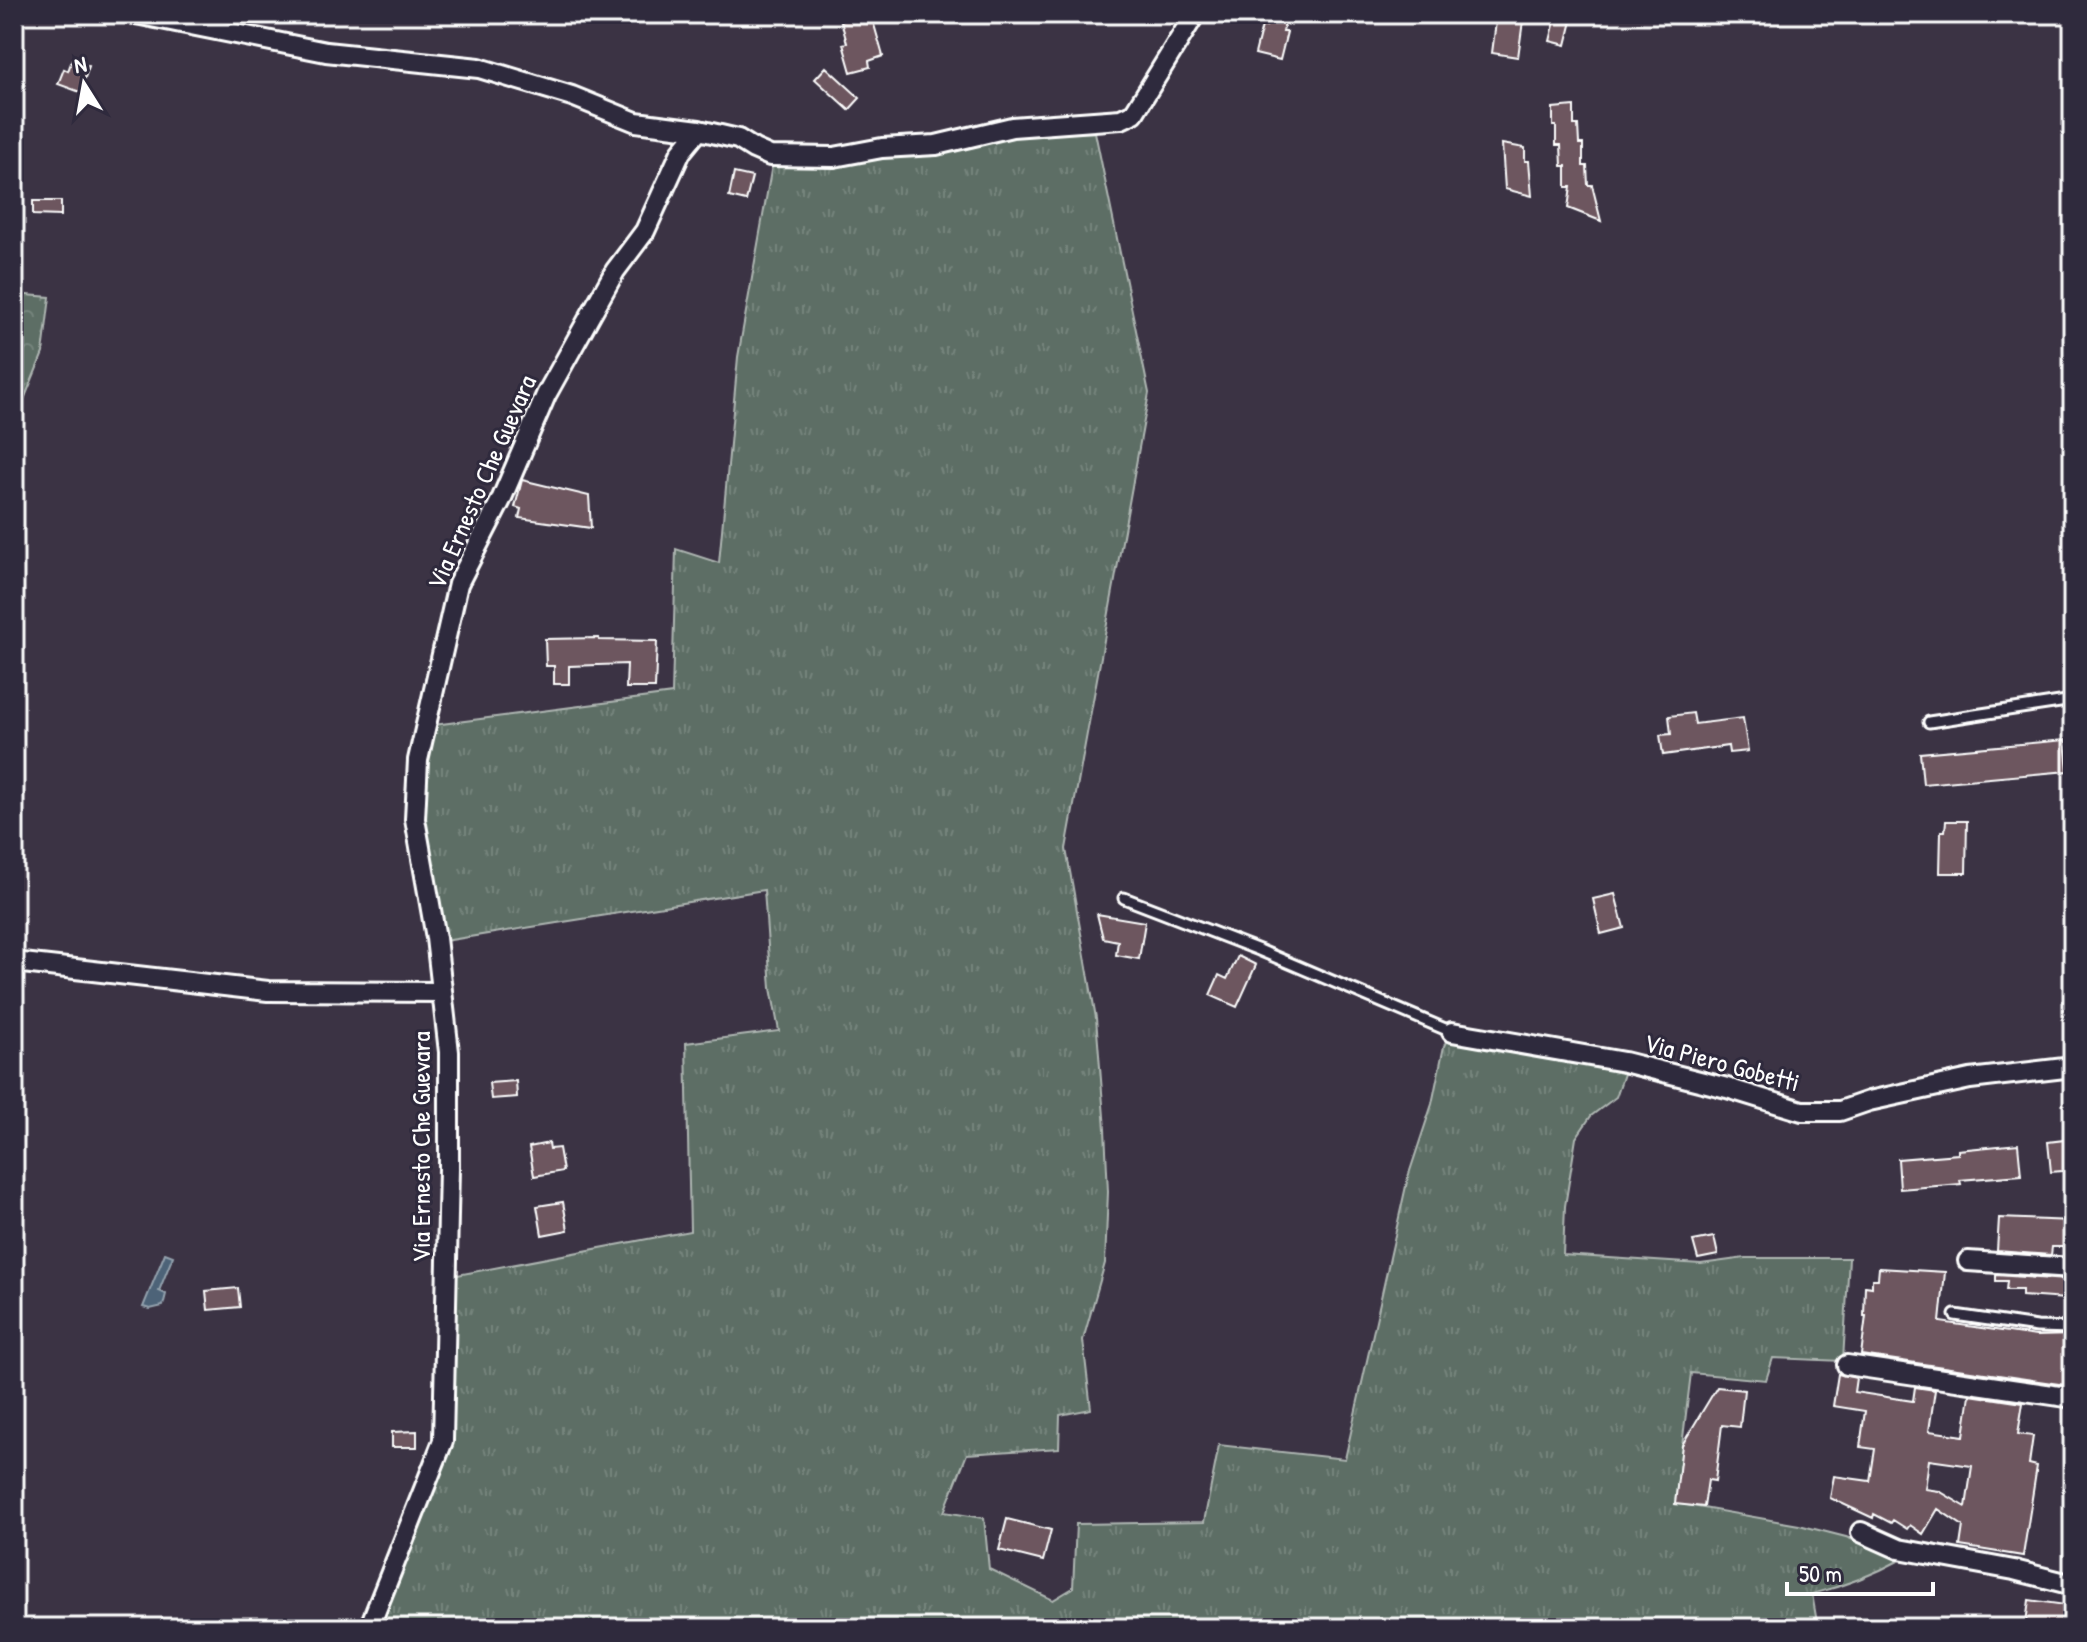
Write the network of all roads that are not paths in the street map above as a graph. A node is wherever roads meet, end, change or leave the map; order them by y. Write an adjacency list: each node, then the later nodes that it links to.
1 (136, 14): 3 (street)
2 (1195, 14): 3 (street)
3 (699, 130): 8 (street, Via Ernesto Che Guevara)
4 (2073, 700): 5 (lane)
5 (1929, 722)
6 (1124, 898): 9 (lane)
7 (14, 962): 8 (street)
8 (442, 992): 19 (street, Via Ernesto Che Guevara)
9 (1452, 1032): 10 (street, Via Piero Gobetti)
10 (2073, 1067)
11 (1968, 1261): 12 (street)
12 (2073, 1268)
13 (1955, 1315): 14 (lane)
14 (2073, 1328)
15 (1847, 1365): 16 (street)
16 (2073, 1398)
17 (1861, 1532): 18 (street)
18 (2073, 1585)
19 (369, 1628)

